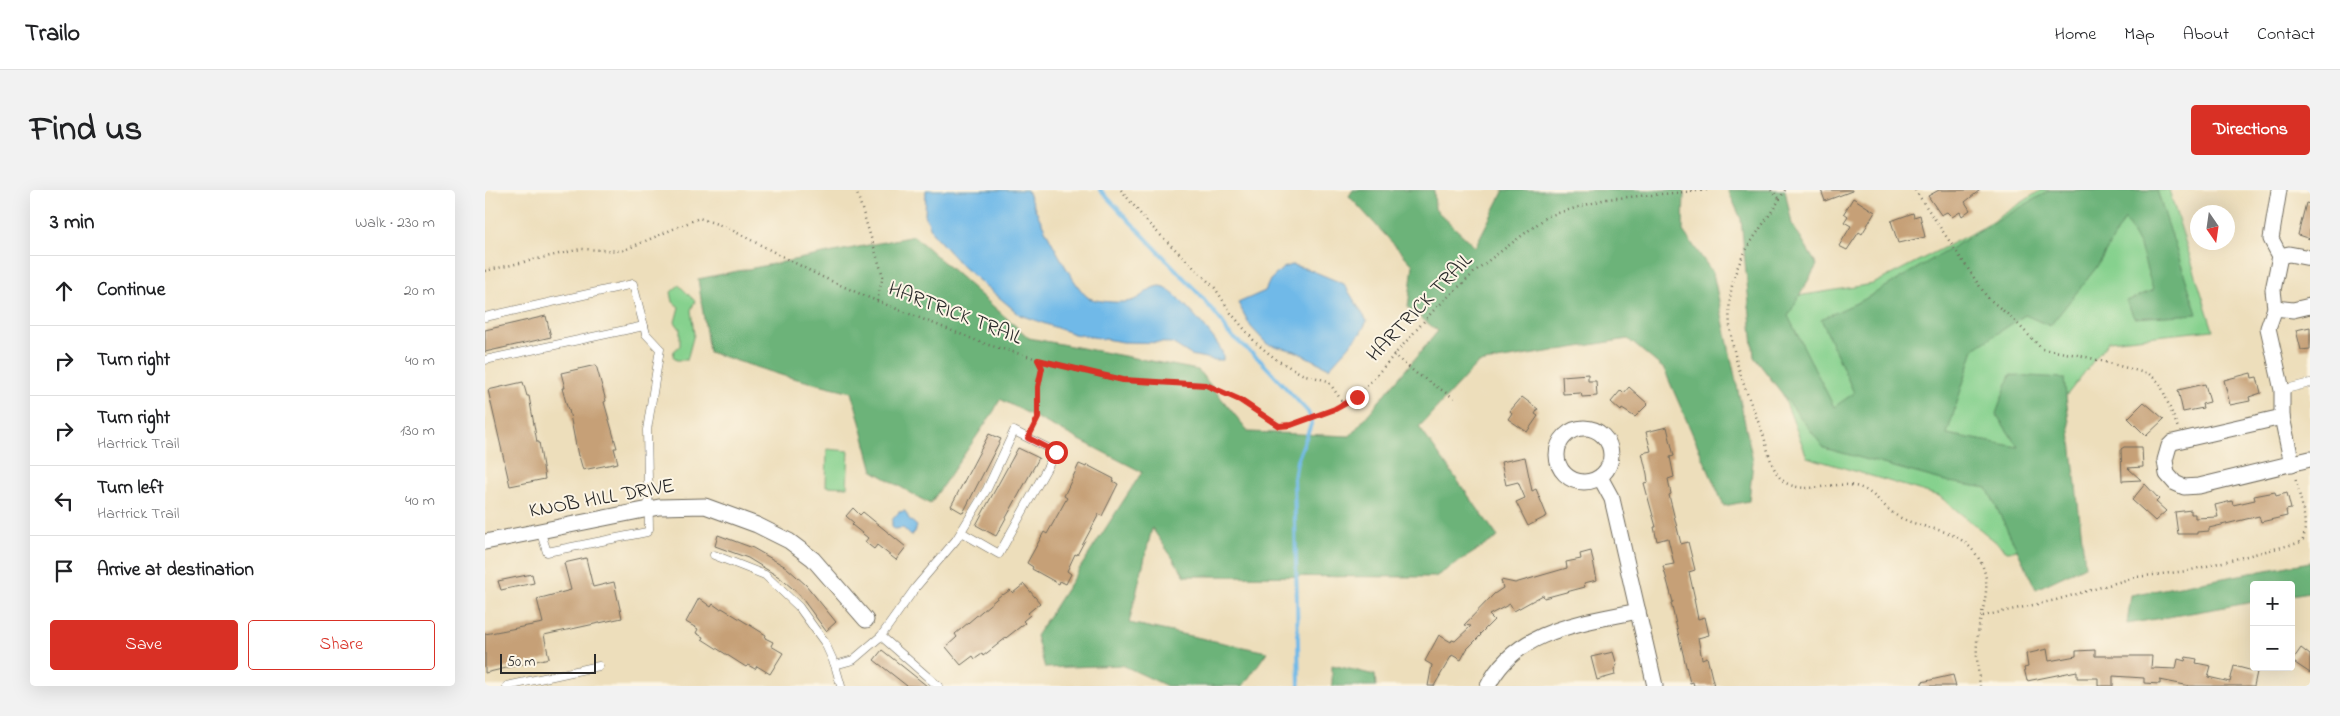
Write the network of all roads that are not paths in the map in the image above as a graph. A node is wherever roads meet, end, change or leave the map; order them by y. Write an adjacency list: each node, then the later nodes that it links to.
1 (2279, 190): 2 (street)
2 (2280, 256): 3 (street); 5 (street)
3 (2310, 258)
4 (2310, 306): 5 (street)
5 (2275, 308): 10 (street)
6 (485, 317): 7 (lane)
7 (644, 326): 8 (lane); 15 (lane)
8 (485, 360)
9 (2310, 383): 10 (lane)
10 (2282, 390): 11 (street)
11 (2282, 417): 13 (street); 13 (street)
12 (2310, 460): 13 (street)
13 (2292, 464)
14 (1599, 477): 20 (street)
15 (649, 508): 16 (street, KNOB HILL DRIVE); 16 (lane); 21 (street, KNOB HILL DRIVE)
16 (541, 530): 18 (street, KNOB HILL DRIVE)
17 (961, 532): 17 (lane); 22 (lane)
18 (485, 542)
19 (714, 555): 23 (lane)
20 (1638, 611): 28 (street); 29 (street)
21 (866, 620)
22 (881, 636): 23 (lane); 27 (lane)
23 (835, 665): 26 (lane)
24 (599, 666): 25 (lane)
25 (507, 686)
26 (841, 686)
27 (939, 686)
28 (1487, 686)
29 (1655, 686)

